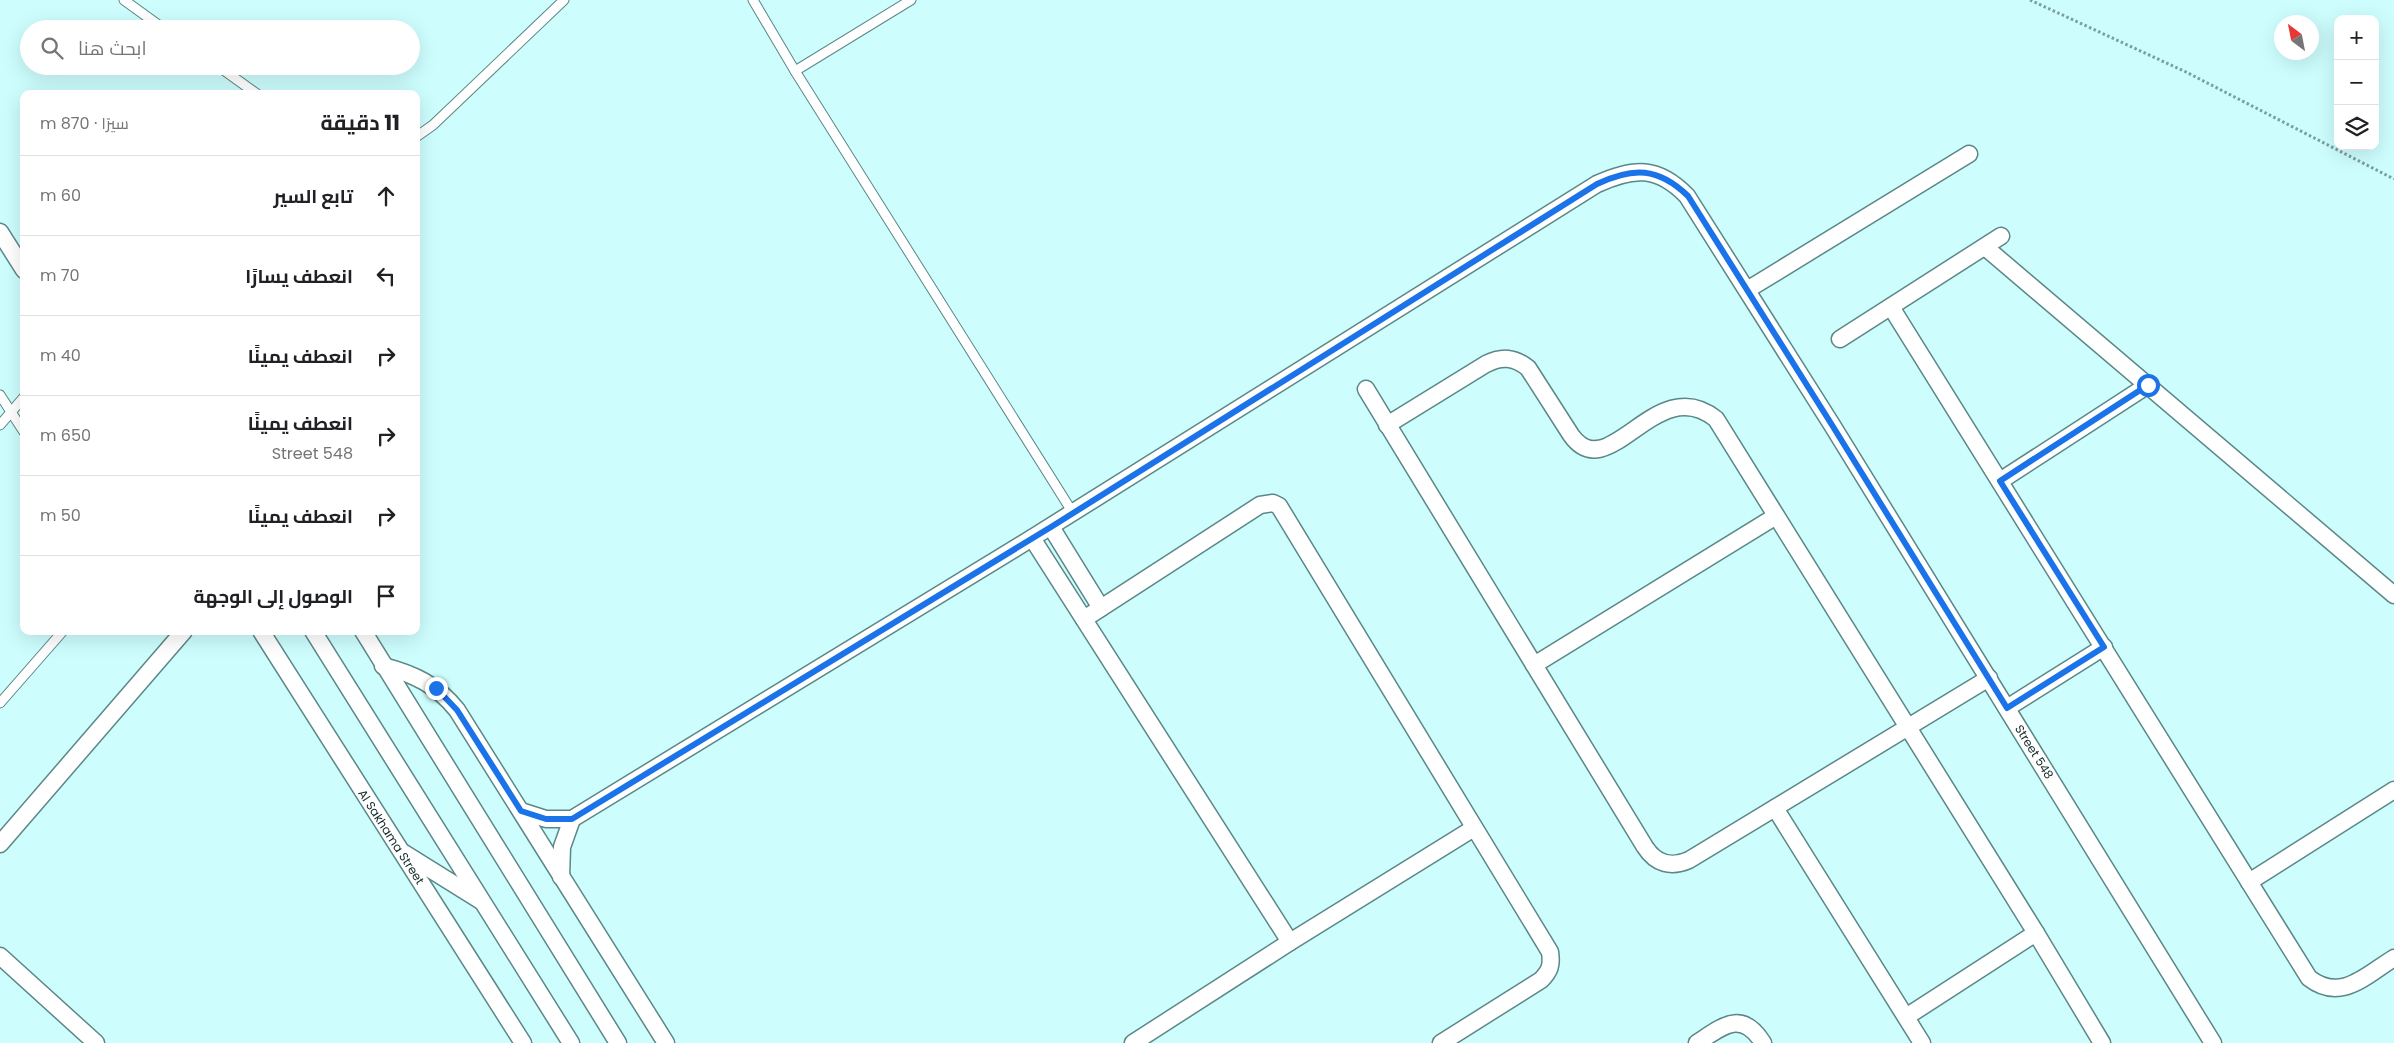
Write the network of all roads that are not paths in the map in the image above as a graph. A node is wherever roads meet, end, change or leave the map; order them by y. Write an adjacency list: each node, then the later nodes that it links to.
1 (124, 0): 5 (lane)
2 (564, 0): 9 (lane)
3 (753, 0): 6 (lane)
4 (911, 0): 6 (lane)
5 (152, 20)
6 (795, 72): 27 (lane)
7 (231, 75): 8 (lane)
8 (251, 90)
9 (420, 134)
10 (1969, 154): 15 (street)
11 (0, 232): 14 (street)
12 (2001, 236): 13 (street)
13 (1985, 247): 16 (street); 18 (street)
14 (20, 264)
15 (1747, 290): 27 (street, Street 548); 42 (street, Street 548)
16 (1891, 307): 17 (street); 26 (street)
17 (1840, 339)
18 (2148, 385): 26 (street); 31 (street)
19 (1366, 389): 24 (street)
20 (0, 395): 22 (lane)
21 (20, 402): 22 (lane)
22 (11, 412): 23 (lane); 25 (lane)
23 (0, 425)
24 (1387, 425): 28 (street); 40 (street)
25 (20, 426)
26 (2000, 481): 39 (street)
27 (1072, 513): 29 (street, Street 548)
28 (1776, 516): 40 (street); 45 (street)
29 (1051, 527): 30 (street, Street 548); 32 (street)
30 (1032, 538): 33 (street); 49 (street, Street 548)
31 (2394, 595)
32 (1101, 608): 33 (street); 50 (street)
33 (1084, 619): 57 (street)
34 (59, 635): 43 (lane)
35 (180, 635): 51 (street)
36 (263, 635): 52 (street, Al Sakhama Street)
37 (316, 635): 55 (street)
38 (365, 635): 41 (street)
39 (2104, 647): 44 (street); 54 (street)
40 (1534, 665): 47 (street)
41 (383, 666): 48 (street); 64 (street)
42 (1989, 678): 44 (street, Street 548); 45 (street)
43 (0, 704)
44 (2007, 708): 72 (street, Street 548)
45 (1908, 728): 47 (street); 56 (street)
46 (2394, 790): 54 (street)
47 (1774, 808): 60 (street)
48 (521, 811): 49 (street); 53 (street)
49 (572, 819): 53 (street)
50 (1474, 828): 57 (street); 67 (street)
51 (3, 834)
52 (400, 851): 55 (street); 62 (street, Al Sakhama Street)
53 (561, 877): 65 (street)
54 (2249, 882): 59 (street)
55 (485, 904): 63 (street)
56 (2036, 933): 60 (street); 71 (street)
57 (1290, 942): 66 (street)
58 (0, 956): 61 (street)
59 (2394, 958)
60 (1906, 1017): 70 (street)
61 (96, 1043)
62 (523, 1043)
63 (571, 1043)
64 (618, 1043)
65 (666, 1043)
66 (1133, 1043)
67 (1441, 1043)
68 (1697, 1043): 69 (street)
69 (1762, 1043)
70 (1922, 1043)
71 (2102, 1043)
72 (2213, 1043)

